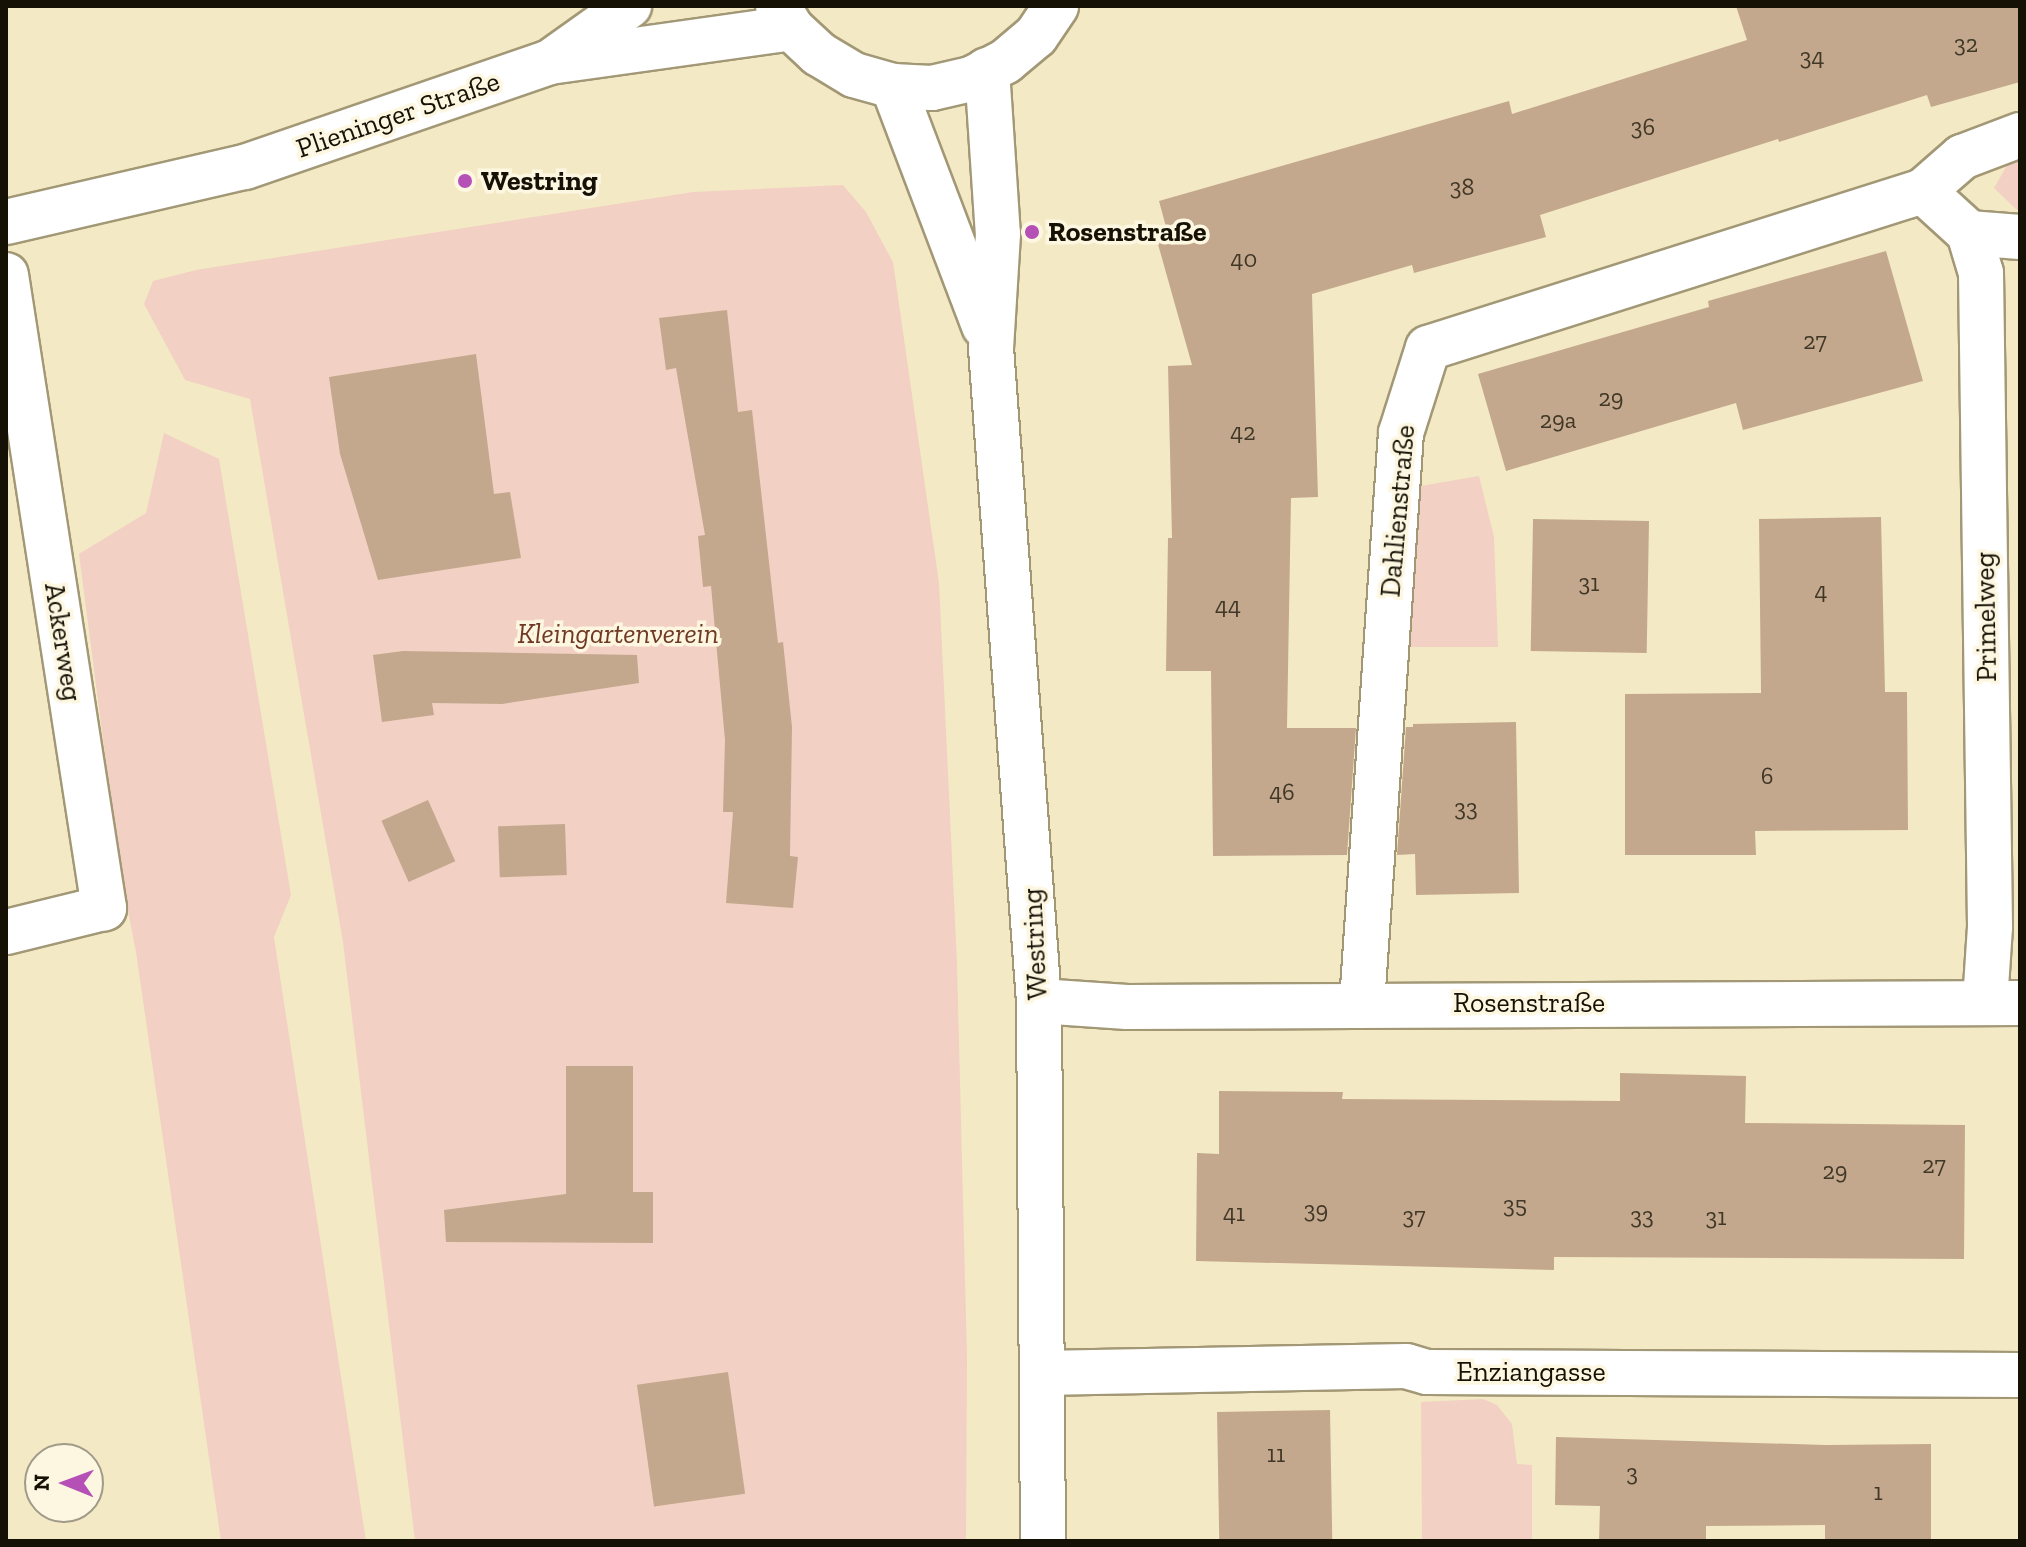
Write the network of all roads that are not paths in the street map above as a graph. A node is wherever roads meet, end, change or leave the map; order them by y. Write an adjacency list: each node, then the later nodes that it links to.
1 (629, 6): 4 (street, Plieninger Straße)
2 (1056, 6): 5 (street, Plieninger Straße)
3 (785, 17): 4 (street, Plieninger Straße); 6 (street, Plieninger Straße)
4 (550, 62): 9 (street, Plieninger Straße)
5 (987, 70): 6 (street, Plieninger Straße); 13 (street, Westring)
6 (893, 86): 13 (street, Westring)
7 (2020, 135): 8 (street, Dahlienstraße)
8 (1923, 191): 10 (street); 16 (street, Dahlienstraße)
9 (6, 222)
10 (1969, 233): 11 (street); 17 (street, Primelweg)
11 (2020, 237)
12 (6, 275): 14 (street, Ackerweg)
13 (991, 348): 15 (street, Westring)
14 (6, 932)
15 (1039, 1001): 16 (street, Rosenstraße); 18 (street, Westring)
16 (1362, 1003): 17 (street, Rosenstraße)
17 (2002, 1003)
18 (1042, 1373): 19 (street, Enziangasse); 20 (street, Westring)
19 (2020, 1375)
20 (1043, 1541)

